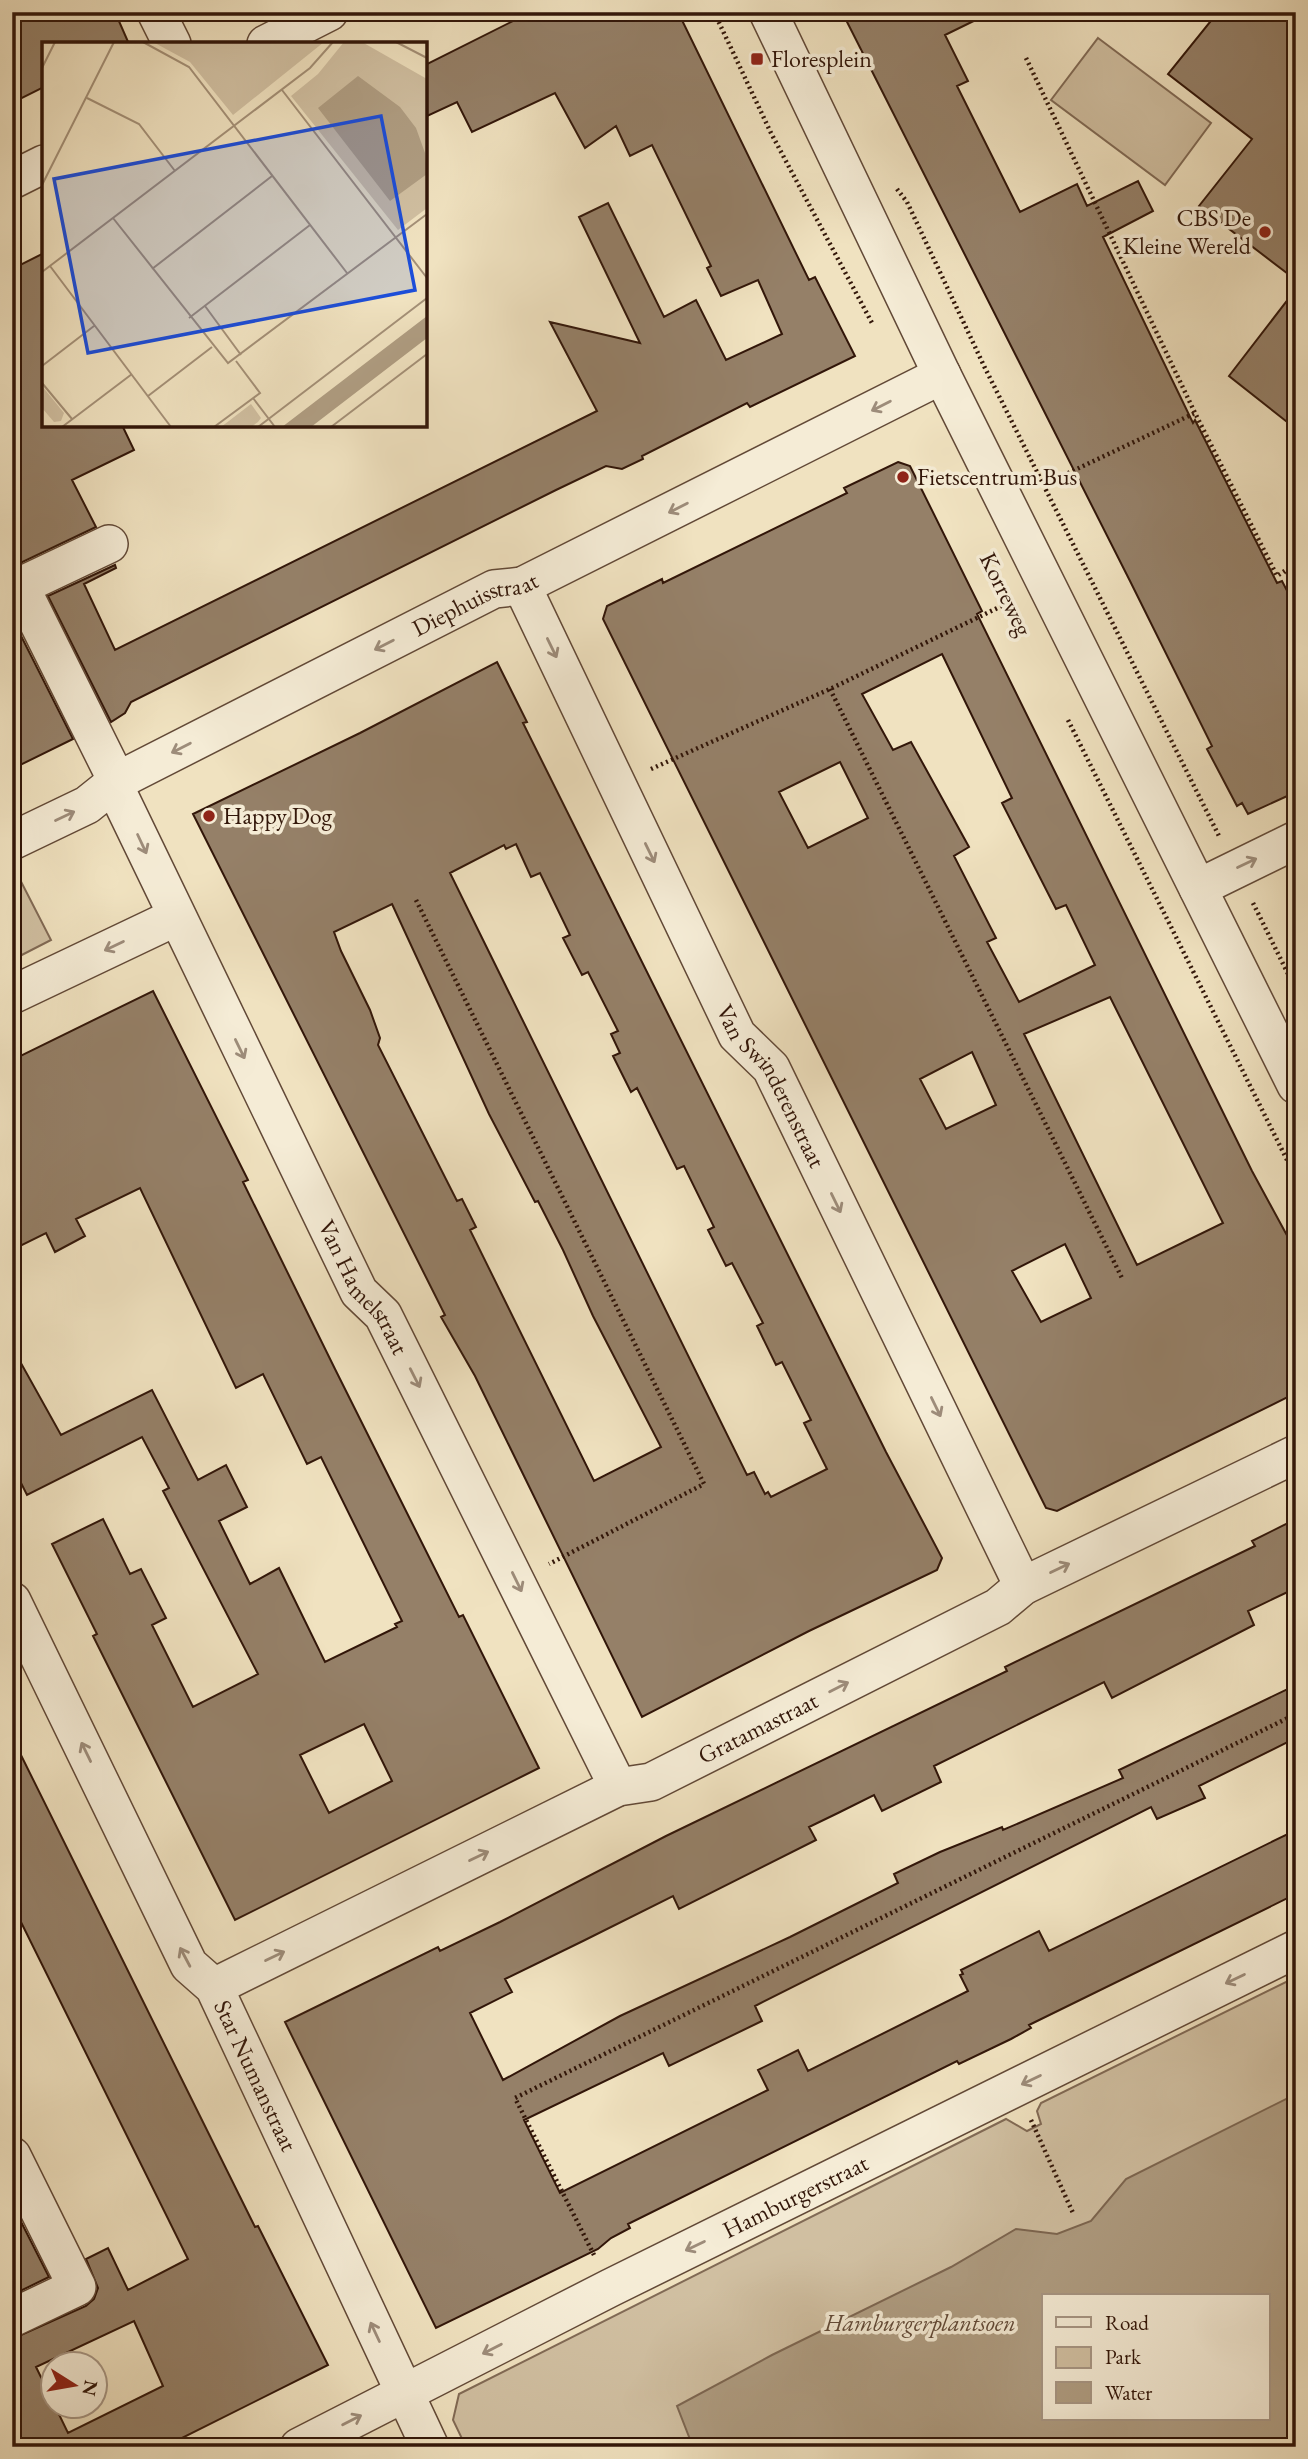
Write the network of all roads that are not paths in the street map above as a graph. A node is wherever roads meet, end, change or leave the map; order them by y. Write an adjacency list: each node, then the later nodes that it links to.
1 (156, 12): 4 (street)
2 (329, 12): 5 (street)
3 (768, 12): 8 (street, Korreweg)
4 (171, 42)
5 (270, 42)
6 (42, 165): 7 (street)
7 (12, 180)
8 (942, 375): 10 (street, Diephuisstraat, one-way to 10); 15 (street, Korreweg)
9 (109, 544): 11 (street)
10 (522, 586): 12 (street, Diephuisstraat, one-way to 12); 20 (street, Van Swinderenstraat, one-way to 20)
11 (16, 588): 12 (street, Van Hamelstraat)
12 (115, 782): 14 (street, Diephuisstraat, one-way to 12); 16 (street, Van Hamelstraat, one-way to 16)
13 (1296, 840): 15 (street, one-way to 13)
14 (12, 841)
15 (1198, 888): 18 (street, Korreweg)
16 (176, 916): 17 (street, one-way to 17); 22 (street, Van Hamelstraat, one-way to 22)
17 (12, 995)
18 (1296, 1085)
19 (1296, 1454): 20 (street, Gratamastraat, one-way to 19)
20 (1023, 1586): 22 (street, Gratamastraat, one-way to 20)
21 (12, 1601): 24 (street, Star Numanstraat, one-way to 21)
22 (618, 1787): 24 (street, Gratamastraat, one-way to 22)
23 (1296, 1949): 27 (street, Hamburgerstraat, one-way to 27)
24 (214, 1987): 27 (street, Star Numanstraat, one-way to 24)
25 (12, 2156): 26 (street)
26 (12, 2318)
27 (404, 2394): 28 (street, Hamburgerstraat, one-way to 27); 29 (street, Star Numanstraat)
28 (299, 2447)
29 (430, 2447)

